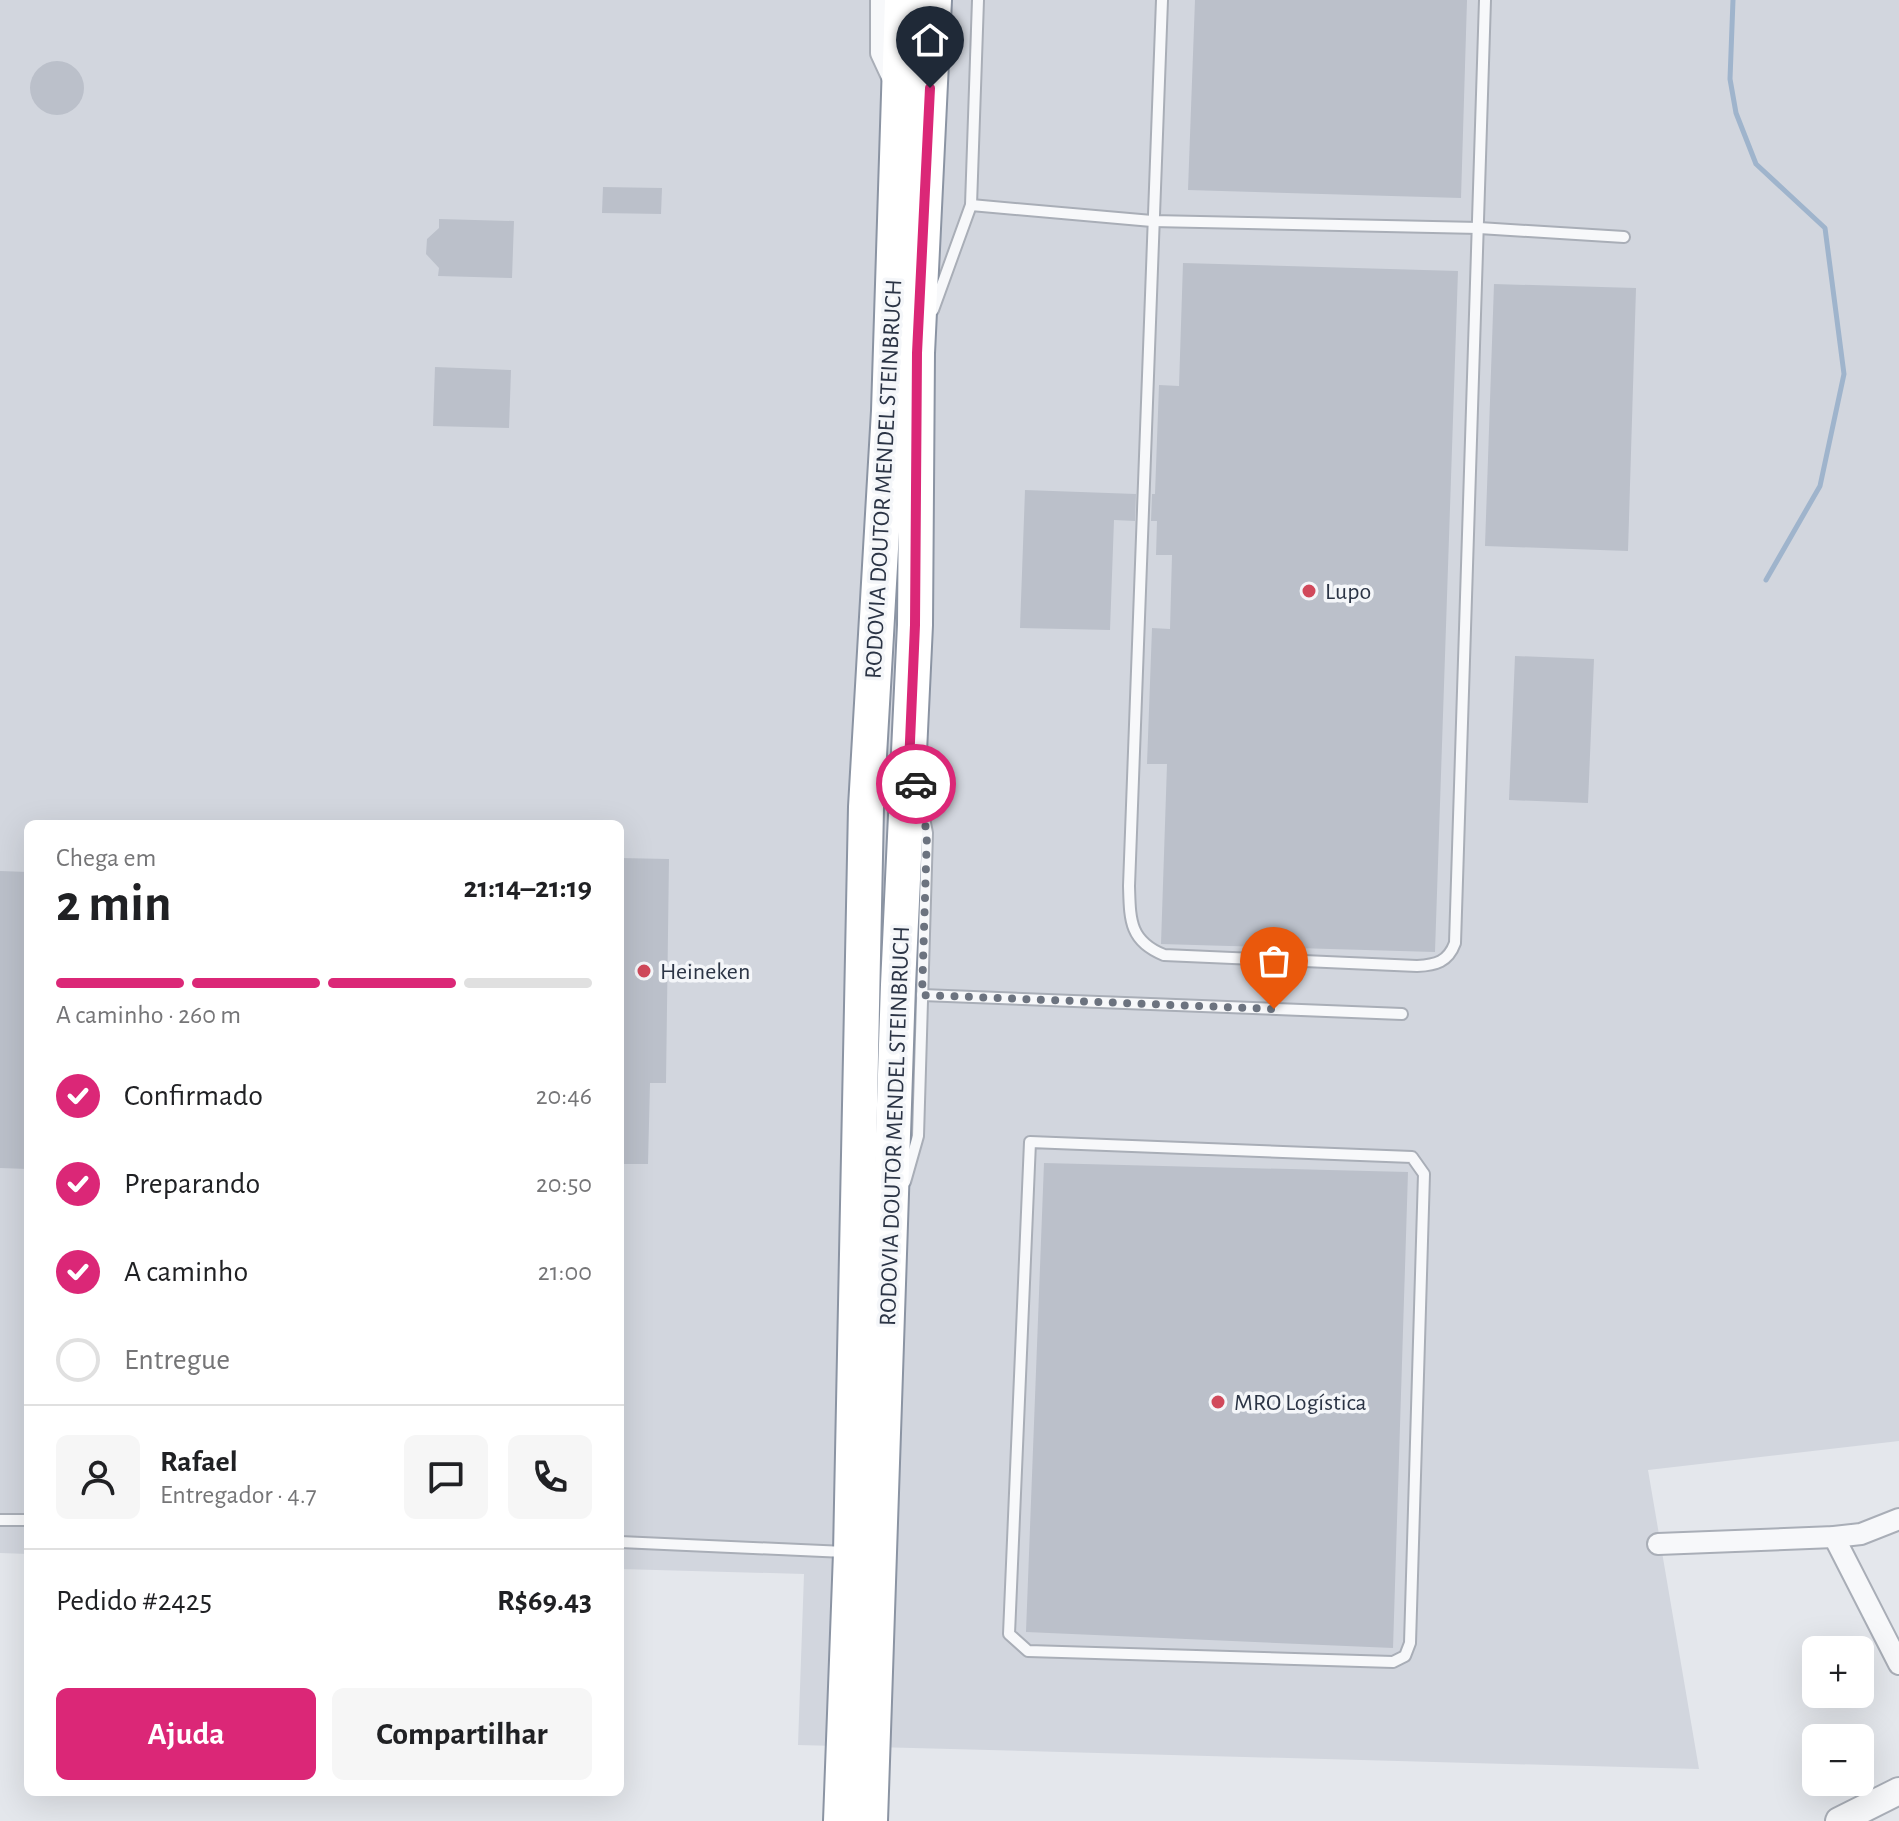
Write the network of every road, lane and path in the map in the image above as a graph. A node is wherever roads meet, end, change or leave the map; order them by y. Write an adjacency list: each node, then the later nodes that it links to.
1 (881, 0): 7 (street)
2 (902, 0): 7 (highway, RODOVIA DOUTOR MENDEL STEINBRUCH)
3 (934, 0): 12 (highway, RODOVIA DOUTOR MENDEL STEINBRUCH)
4 (978, 0): 8 (lane)
5 (1162, 0): 9 (lane)
6 (1485, 0): 10 (lane)
7 (899, 89): 24 (highway, RODOVIA DOUTOR MENDEL STEINBRUCH)
8 (971, 205): 9 (lane); 12 (lane)
9 (1152, 221): 10 (lane); 10 (lane)
10 (1479, 228): 11 (lane)
11 (1624, 237)
12 (917, 353): 13 (highway, RODOVIA DOUTOR MENDEL STEINBRUCH)
13 (909, 765): 14 (lane); 17 (highway, RODOVIA DOUTOR MENDEL STEINBRUCH)
14 (922, 995): 15 (lane); 17 (lane)
15 (1402, 1014)
16 (1030, 1142): 16 (lane)
17 (890, 1217): 28 (highway, RODOVIA DOUTOR MENDEL STEINBRUCH)
18 (1899, 1519): 21 (street)
19 (0, 1520): 20 (lane)
20 (24, 1520)
21 (1834, 1537): 23 (street); 25 (street)
22 (624, 1542): 24 (lane)
23 (1658, 1544)
24 (851, 1553): 27 (highway, RODOVIA DOUTOR MENDEL STEINBRUCH)
25 (1899, 1664)
26 (1899, 1791): 29 (street)
27 (841, 1821)
28 (870, 1821)
29 (1839, 1821)

